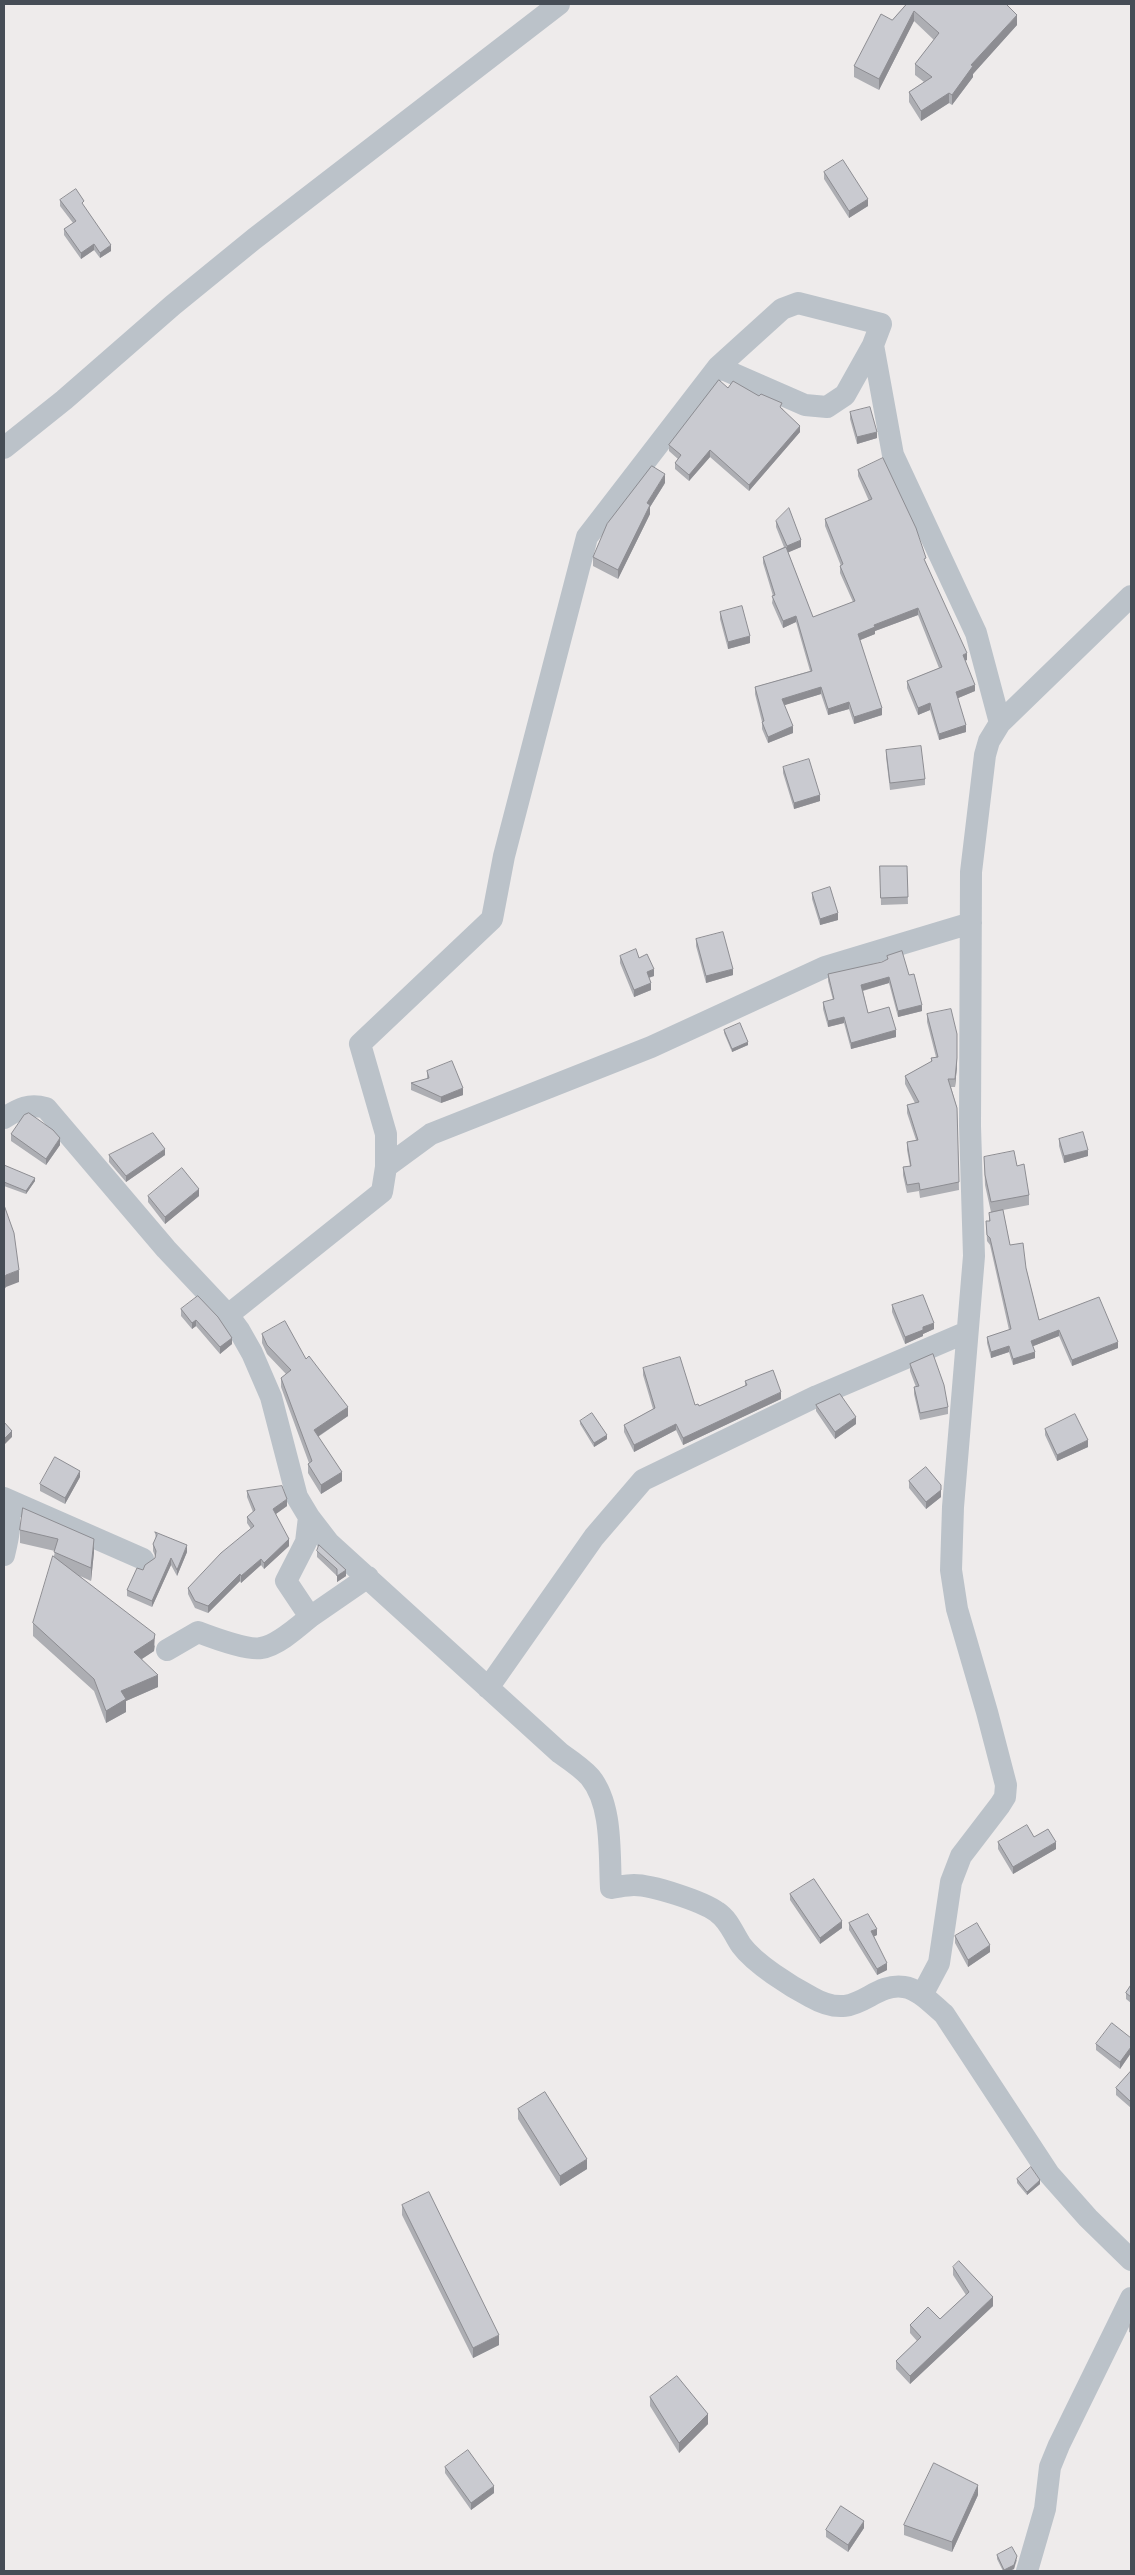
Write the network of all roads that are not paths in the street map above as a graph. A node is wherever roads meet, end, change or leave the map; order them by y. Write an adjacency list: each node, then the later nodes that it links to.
1 (559, 4): 4 (street)
2 (872, 345): 3 (street); 3 (street); 6 (street)
3 (718, 367): 9 (street)
4 (4, 448)
5 (1131, 596): 6 (street)
6 (1000, 723): 7 (street)
7 (971, 923): 9 (street); 11 (street)
8 (4, 1118): 10 (street)
9 (386, 1167): 10 (street)
10 (228, 1315): 13 (street)
11 (967, 1332): 19 (street); 20 (street)
12 (4, 1498): 14 (street); 15 (street)
13 (309, 1517): 16 (street); 17 (street)
14 (4, 1555)
15 (143, 1559)
16 (368, 1577): 17 (street); 19 (street)
17 (310, 1618): 18 (street)
18 (167, 1650)
19 (488, 1688): 20 (street)
20 (922, 1995): 21 (street)
21 (1131, 2260)
22 (1131, 2298): 23 (street)
23 (1027, 2571)

